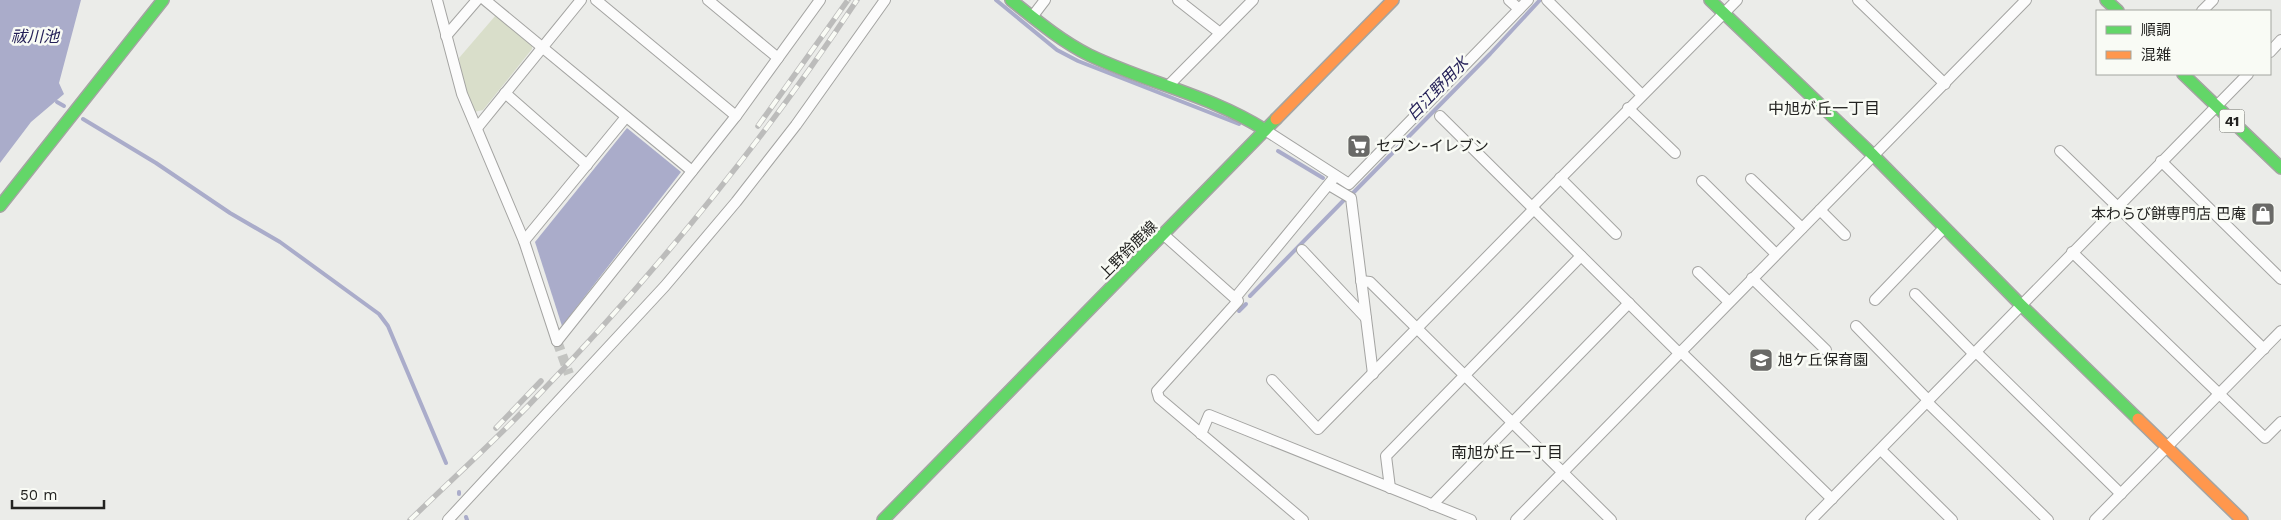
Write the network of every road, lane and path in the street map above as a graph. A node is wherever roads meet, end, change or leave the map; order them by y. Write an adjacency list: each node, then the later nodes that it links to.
1 (162, 0): 58 (street)
2 (437, 0): 28 (street)
3 (477, 0): 28 (street)
4 (485, 0): 30 (street)
5 (580, 0): 30 (street)
6 (596, 0): 41 (street)
7 (708, 0): 32 (street)
8 (820, 0): 32 (street)
9 (885, 0): 105 (street)
10 (1011, 0): 26 (street)
11 (1045, 0): 26 (street)
12 (1178, 0): 27 (street)
13 (1253, 0): 27 (street)
14 (1393, 0): 45 (street, 上野鈴鹿線)
15 (1509, 0): 23 (street)
16 (1528, 0): 23 (street)
17 (1547, 0): 38 (street)
18 (1710, 0): 25 (street)
19 (1737, 0): 25 (street)
20 (1858, 0): 35 (street)
21 (2026, 0): 35 (street)
22 (2213, 0): 24 (street)
23 (1519, 10): 53 (street)
24 (2203, 10)
25 (1724, 14): 38 (street); 48 (street)
26 (1032, 17): 36 (street)
27 (1220, 34): 36 (street)
28 (446, 36): 44 (street)
29 (2281, 40): 31 (street)
30 (542, 47): 37 (street); 43 (street)
31 (2271, 51)
32 (778, 58): 41 (street)
33 (2184, 75): 39 (street, 41)
34 (2247, 75): 39 (street)
35 (1945, 84): 48 (street)
36 (1169, 86): 45 (street)
37 (505, 93): 44 (street); 50 (street)
38 (1642, 95): 40 (street)
39 (2216, 106): 49 (street); 51 (street, 41)
40 (1628, 108): 47 (street); 54 (street)
41 (736, 116): 52 (street)
42 (1440, 116): 60 (street)
43 (626, 117): 50 (street); 52 (street)
44 (477, 128): 67 (street)
45 (1265, 130): 53 (street); 65 (street, 上野鈴鹿線)
46 (2060, 151): 59 (street)
47 (1675, 153)
48 (1872, 156): 61 (street); 63 (street)
49 (2161, 161): 59 (street); 74 (street)
50 (588, 165): 67 (street)
51 (2281, 168)
52 (692, 171): 67 (street)
53 (1336, 176): 57 (street)
54 (1560, 178): 60 (street); 64 (street)
55 (1751, 179): 62 (street)
56 (1702, 181): 70 (street)
57 (1329, 184): 75 (street); 77 (street)
58 (0, 206)
59 (2118, 206): 69 (street); 86 (street)
60 (1533, 208): 71 (street); 84 (street)
61 (1820, 210): 62 (street); 66 (street)
62 (1802, 228): 70 (street)
63 (1944, 228): 78 (street); 81 (street)
64 (1616, 234)
65 (1164, 235): 77 (street); 106 (street, 上野鈴鹿線)
66 (1845, 235)
67 (524, 241)
68 (1302, 250): 82 (street)
69 (2072, 252): 81 (street); 93 (street)
70 (1776, 254): 73 (street)
71 (1581, 256): 80 (street); 91 (street)
72 (1698, 272): 79 (street)
73 (1752, 278): 79 (street); 87 (street)
74 (2281, 279)
75 (1361, 281): 82 (street); 84 (street)
76 (1915, 294): 89 (street)
77 (1235, 298): 97 (street)
78 (1875, 300)
79 (1728, 302): 88 (street)
80 (1629, 303): 88 (street); 96 (street)
81 (2021, 305): 89 (street); 98 (street)
82 (1366, 318): 90 (street)
83 (1856, 326): 94 (street)
84 (1416, 328): 90 (street); 91 (street)
85 (2281, 332): 86 (street)
86 (2264, 349): 93 (street)
87 (1826, 350)
88 (1680, 352): 100 (street); 103 (street)
89 (1975, 353): 94 (street); 102 (street)
90 (1373, 374): 92 (street)
91 (1464, 374): 96 (street); 101 (street)
92 (1272, 380)
93 (2219, 395): 95 (street); 98 (street)
94 (1927, 401): 99 (street); 113 (street)
95 (2281, 422)
96 (1513, 423): 100 (street); 104 (street)
97 (1201, 434): 101 (street); 107 (street)
98 (2166, 447): 102 (street); 115 (street)
99 (1881, 450): 103 (street); 112 (street)
100 (1562, 472): 109 (street); 110 (street)
101 (1390, 488): 104 (street)
102 (2121, 494): 114 (street)
103 (1832, 499): 111 (street)
104 (1432, 505): 108 (street)
105 (448, 520)
106 (883, 520)
107 (1303, 520)
108 (1471, 520)
109 (1516, 520)
110 (1611, 520)
111 (1812, 520)
112 (1952, 520)
113 (2048, 520)
114 (2095, 520)
115 (2242, 520)

